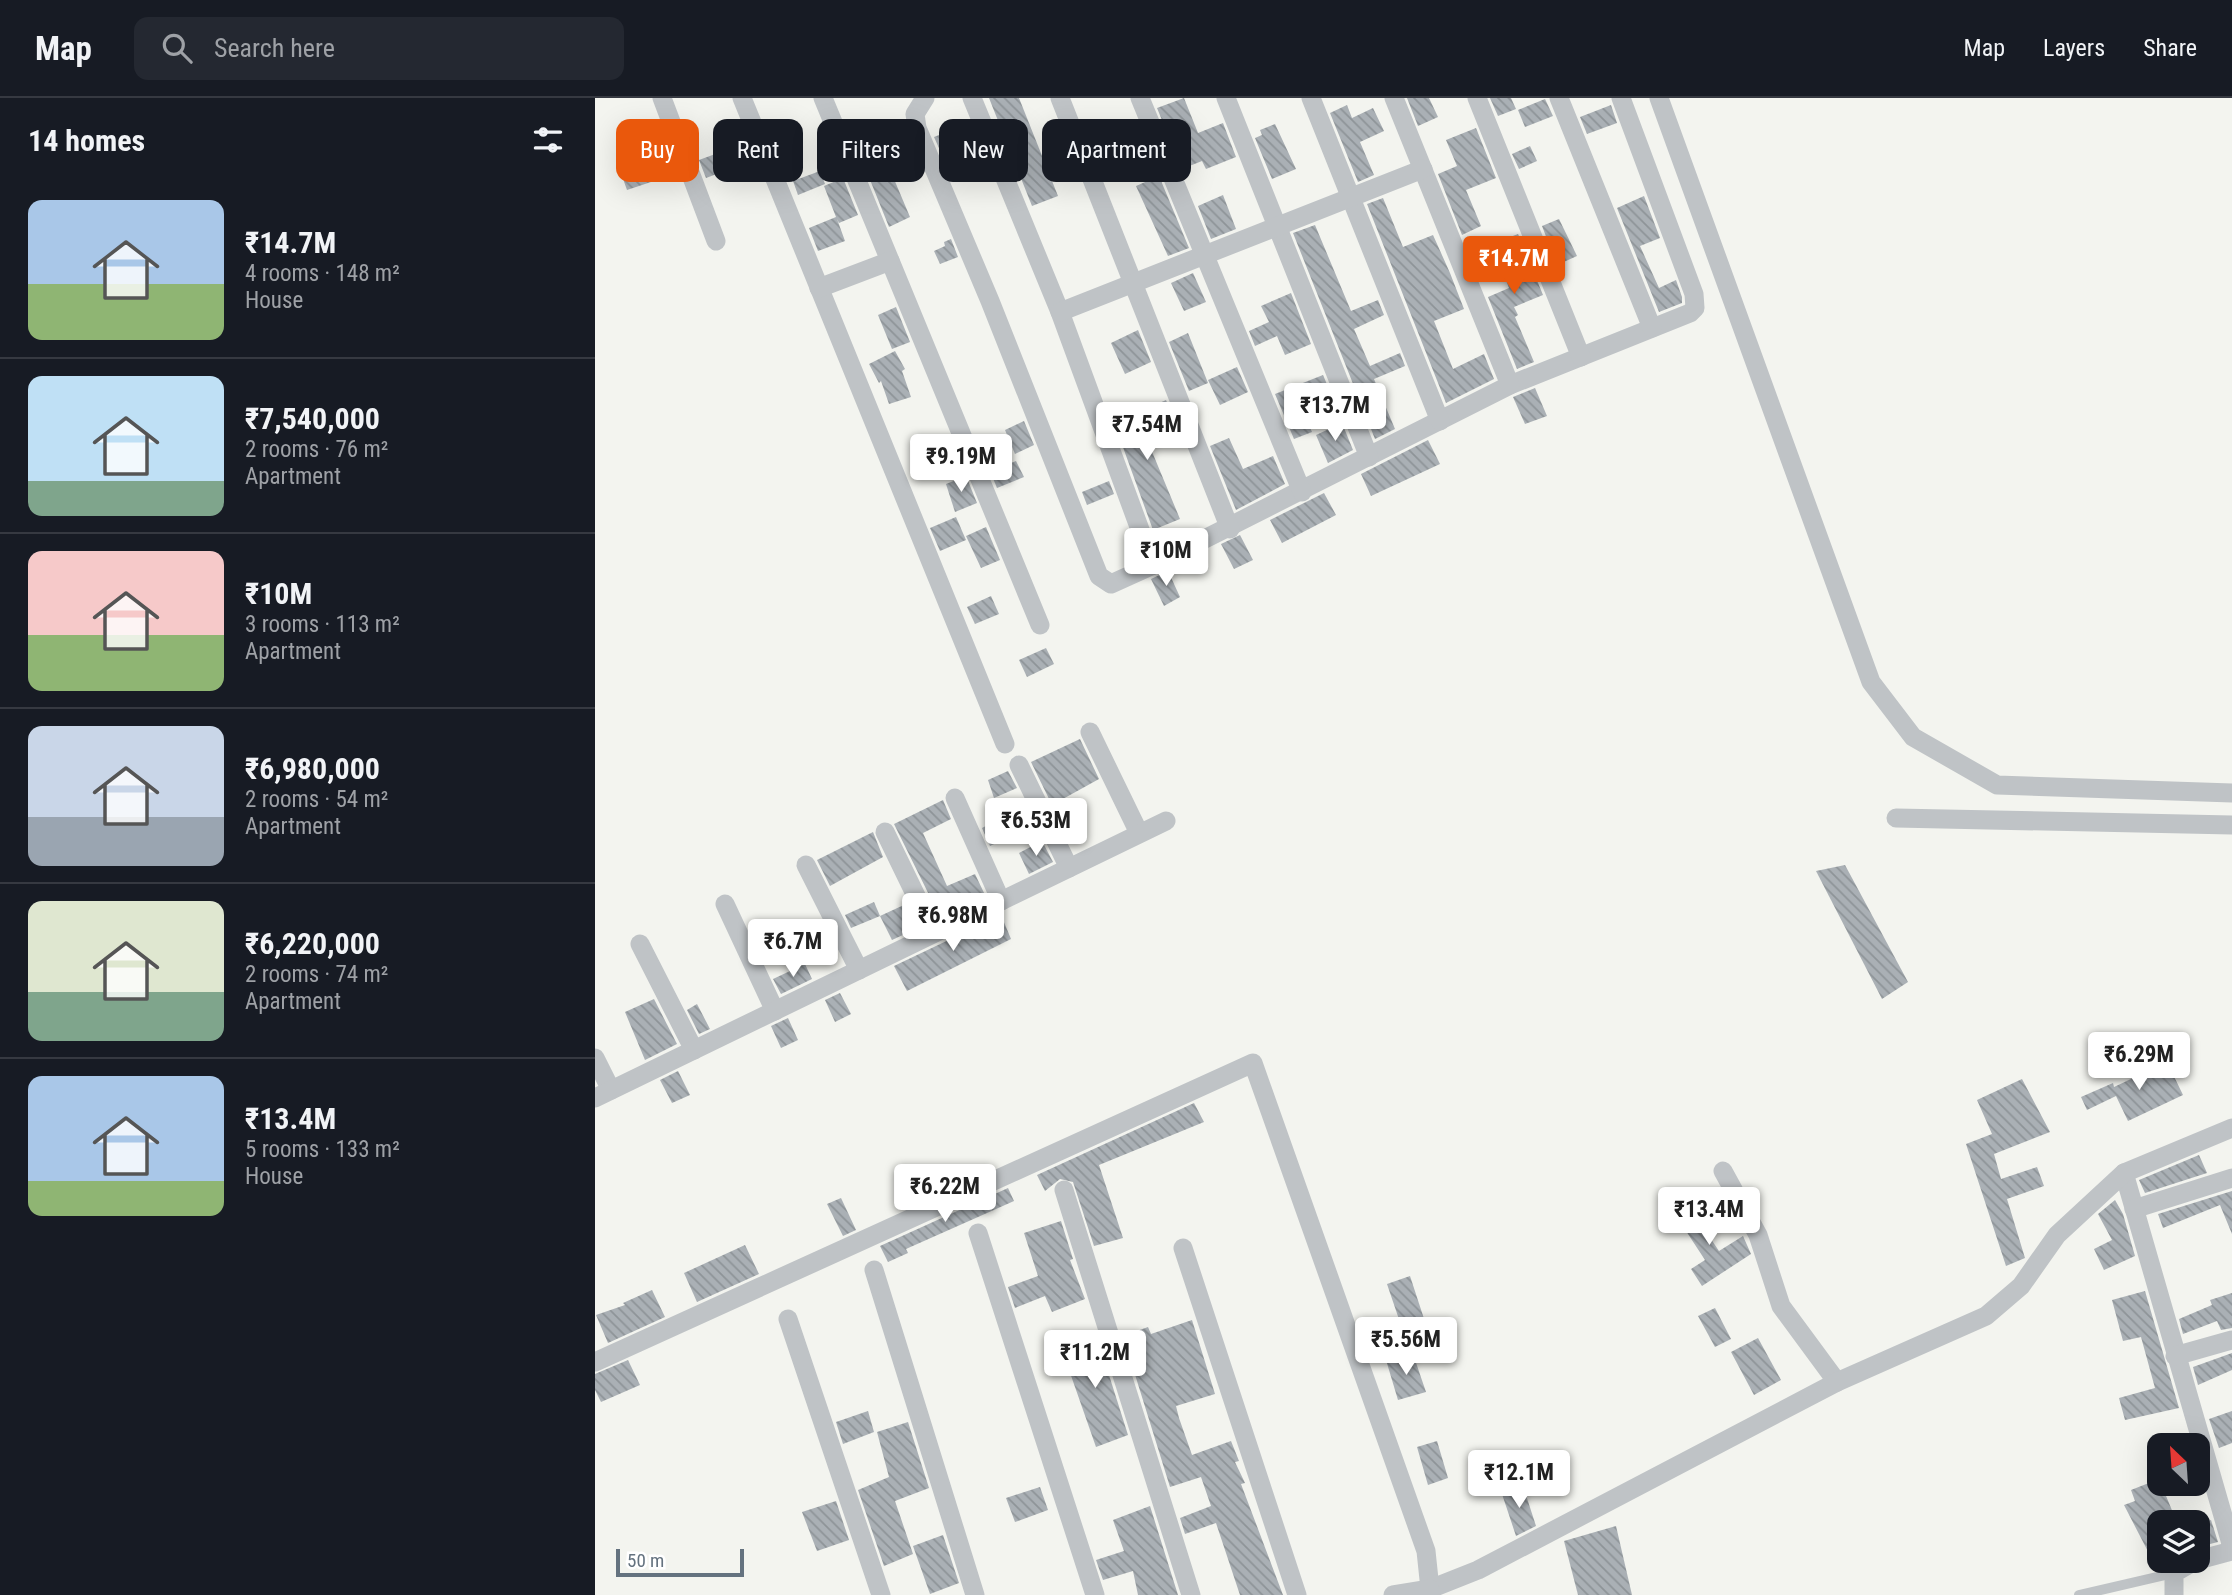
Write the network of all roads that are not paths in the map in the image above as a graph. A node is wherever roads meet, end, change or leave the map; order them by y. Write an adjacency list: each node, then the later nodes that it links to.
1 (662, 98): 18 (street)
2 (742, 98): 22 (street)
3 (823, 98): 20 (street)
4 (925, 98): 31 (street)
5 (971, 98): 23 (street)
6 (1060, 98): 21 (street)
7 (1140, 98): 19 (street)
8 (1226, 98): 17 (street)
9 (1311, 98): 16 (street)
10 (1394, 98): 15 (street)
11 (1476, 98): 25 (street)
12 (1559, 98): 24 (street)
13 (1621, 98): 24 (street)
14 (1659, 98): 36 (street)
15 (1423, 169): 16 (street); 26 (street)
16 (1350, 197): 17 (street); 27 (street)
17 (1277, 226): 19 (street); 28 (street)
18 (716, 241)
19 (1204, 255): 21 (street); 29 (street)
20 (890, 261): 22 (street); 32 (street)
21 (1133, 283): 23 (street); 30 (street)
22 (819, 288): 34 (street)
23 (1060, 312): 31 (street)
24 (1652, 328): 25 (street)
25 (1581, 357): 26 (street)
26 (1510, 385): 27 (street)
27 (1440, 421): 28 (street)
28 (1369, 457): 29 (street)
29 (1302, 492): 30 (street)
30 (1230, 529): 31 (street)
31 (1153, 565)
32 (1039, 625)
33 (1090, 732): 42 (street)
34 (1005, 744)
35 (1020, 765): 44 (street)
36 (2232, 793)
37 (954, 798): 45 (street)
38 (1896, 818): 40 (street)
39 (1166, 821): 42 (street)
40 (2232, 825)
41 (885, 831): 47 (street)
42 (1139, 833): 44 (street)
43 (807, 866): 49 (street)
44 (1069, 868): 45 (street)
45 (1001, 901): 47 (street)
46 (725, 904): 50 (street)
47 (934, 933): 49 (street)
48 (640, 944): 51 (street)
49 (859, 970): 50 (street)
50 (775, 1011): 51 (street)
51 (694, 1050): 53 (street)
52 (595, 1058): 53 (street)
53 (603, 1094)
54 (2232, 1128): 56 (street)
55 (1723, 1171): 67 (street)
56 (2124, 1173): 59 (street); 67 (street)
57 (2232, 1178): 59 (street)
58 (1064, 1190): 75 (street)
59 (2134, 1209): 65 (street)
60 (978, 1233): 74 (street)
61 (1183, 1248): 76 (street)
62 (874, 1270): 73 (street)
63 (788, 1319): 72 (street)
64 (2232, 1340): 65 (street)
65 (2175, 1356): 68 (street)
66 (595, 1362): 71 (street)
67 (1837, 1382): 71 (street)
68 (2232, 1549): 69 (street)
69 (2210, 1556)
70 (2174, 1573): 78 (lane); 79 (street)
71 (1431, 1592): 77 (street)
72 (881, 1595)
73 (975, 1595)
74 (1095, 1595)
75 (1191, 1595)
76 (1297, 1595)
77 (1393, 1595)
78 (2079, 1595)
79 (2174, 1595)

